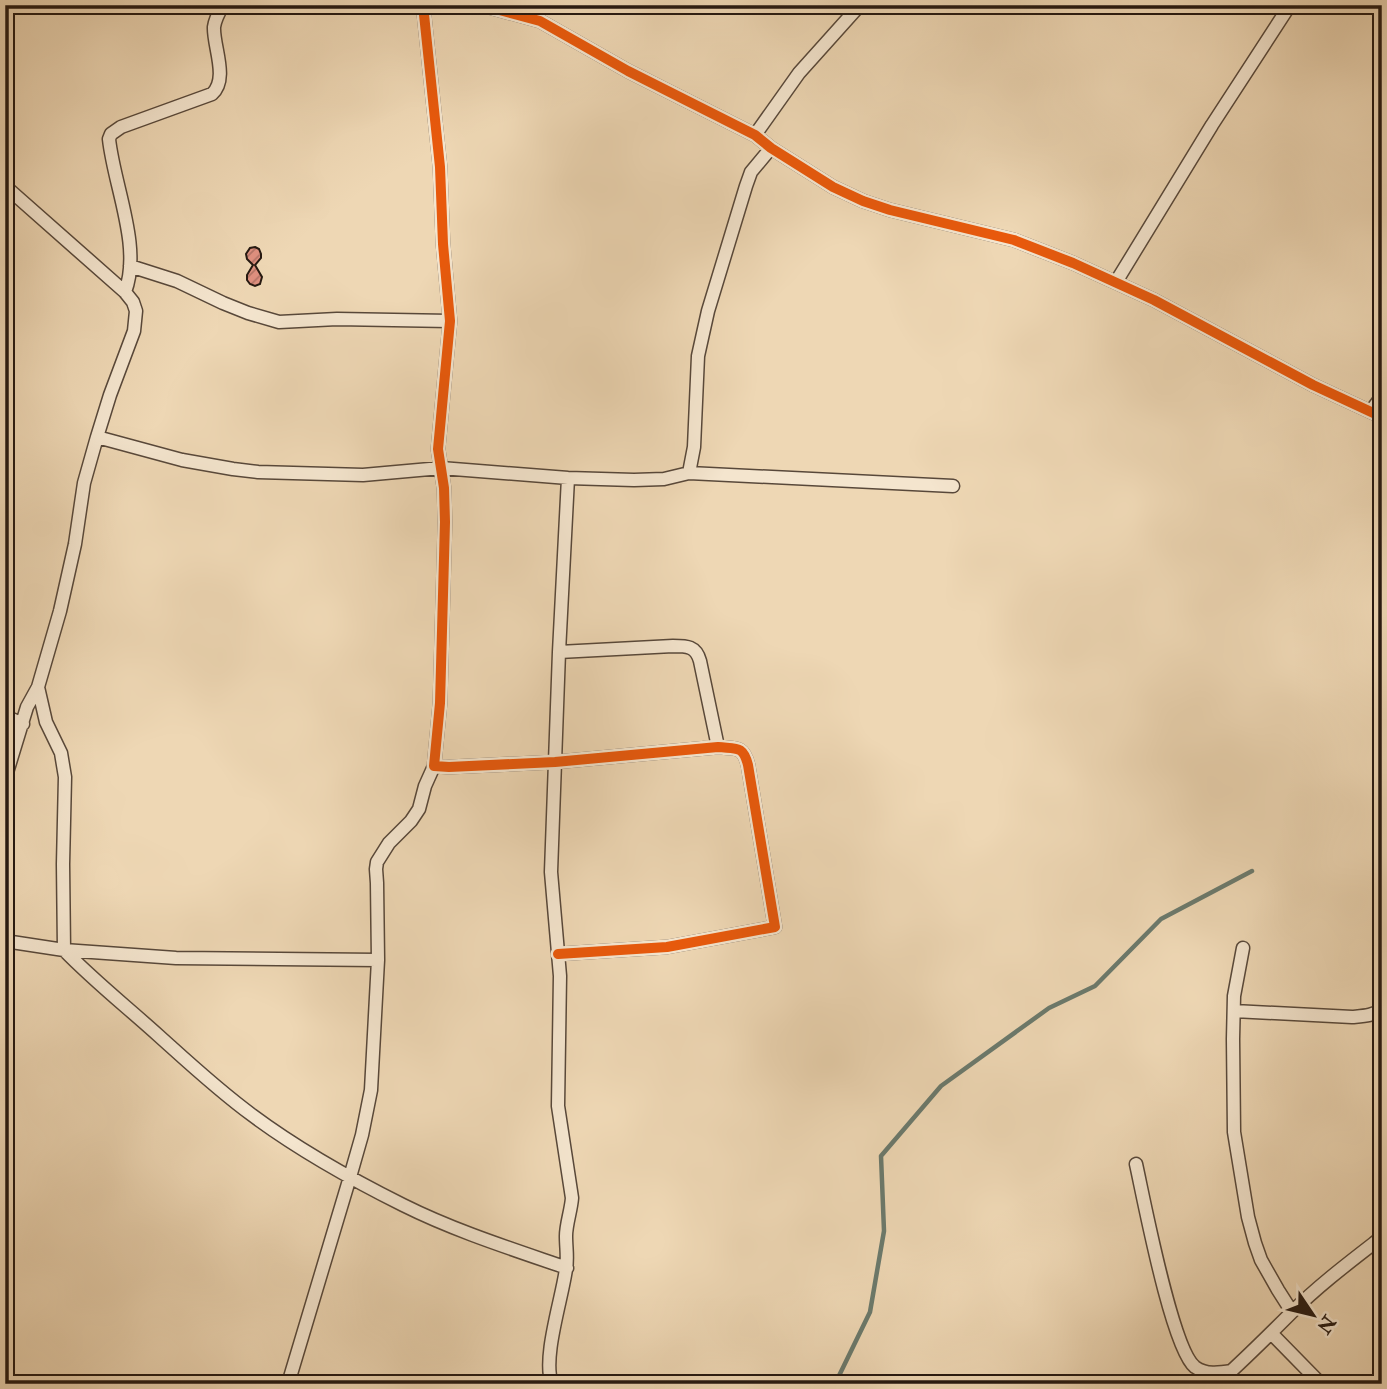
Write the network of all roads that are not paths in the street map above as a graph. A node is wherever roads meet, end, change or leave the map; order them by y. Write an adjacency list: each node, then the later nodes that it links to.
1 (223, 5): 9 (street)
2 (423, 5): 12 (street)
3 (481, 5): 6 (street)
4 (860, 5): 6 (street)
5 (1290, 5): 10 (street)
6 (755, 135): 7 (street)
7 (771, 148): 10 (street); 17 (street)
8 (5, 186): 11 (street)
9 (131, 266): 11 (street); 12 (street)
10 (1116, 282): 14 (street)
11 (125, 292): 15 (street)
12 (450, 321): 16 (street)
13 (1382, 396): 14 (street)
14 (1376, 414)
15 (97, 437): 16 (street); 21 (street)
16 (440, 468): 18 (street); 28 (street)
17 (689, 473): 18 (street); 19 (street)
18 (568, 478): 20 (street)
19 (953, 486)
20 (559, 652): 25 (street); 27 (street)
21 (38, 687): 23 (street); 32 (street)
22 (5, 716): 23 (street)
23 (23, 723): 24 (street)
24 (16, 743): 26 (street); 29 (street)
25 (718, 747): 27 (street); 33 (street)
26 (5, 752)
27 (555, 762): 28 (street); 33 (street)
28 (434, 766): 34 (street)
29 (5, 779)
30 (5, 941): 32 (street)
31 (1243, 948): 36 (street)
32 (64, 950): 34 (street); 38 (street)
33 (558, 954): 40 (street)
34 (378, 961): 38 (street)
35 (1382, 1009): 36 (street)
36 (1234, 1011): 41 (street)
37 (1136, 1164): 43 (street)
38 (350, 1177): 40 (street); 44 (street)
39 (1382, 1237): 41 (street)
40 (567, 1269): 45 (street)
41 (1292, 1312): 42 (street)
42 (1272, 1334): 43 (street); 47 (street)
43 (1232, 1371): 46 (street)
44 (288, 1384)
45 (552, 1384)
46 (1217, 1384)
47 (1321, 1384)

